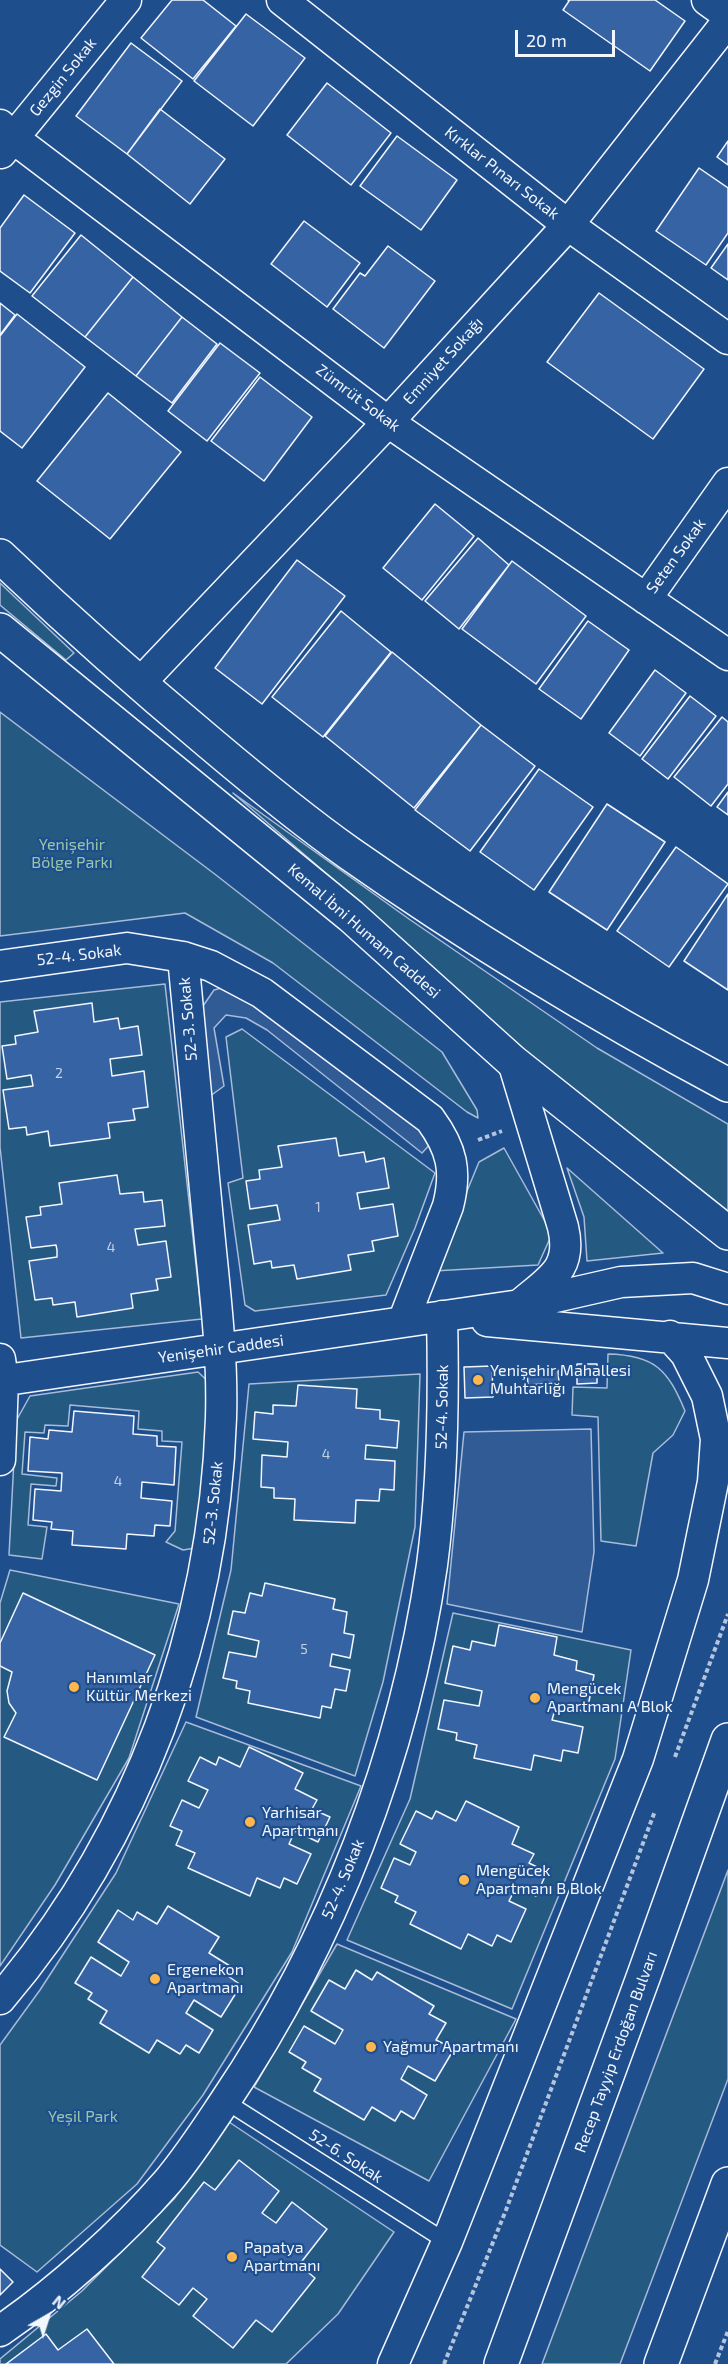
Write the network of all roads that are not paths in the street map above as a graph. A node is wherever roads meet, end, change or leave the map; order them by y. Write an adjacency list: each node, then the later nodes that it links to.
1 (126, 0): 6 (street, Gezgin Sokak)
2 (282, 0): 7 (street, Kırklar Pınarı Sokak)
3 (707, 0): 4 (street)
4 (728, 15)
5 (728, 21): 7 (street, Emniyet Sokağı)
6 (4, 139): 9 (street, Zümrüt Sokak)
7 (568, 225): 8 (street, Kırklar Pınarı Sokak); 9 (street, Emniyet Sokağı)
8 (728, 339)
9 (388, 422): 12 (street, Zümrüt Sokak); 15 (street, Emniyet Sokağı)
10 (728, 483): 12 (street, Seten Sokak)
11 (0, 556): 15 (main road)
12 (646, 598): 14 (street, Zümrüt Sokak)
13 (0, 630): 18 (main road, Kemal İbni Humam Caddesi)
14 (728, 655)
15 (139, 684): 19 (main road)
16 (183, 957): 17 (street, 52-4. Sokak); 24 (street, 52-4. Sokak); 27 (street, 52-3. Sokak)
17 (0, 966)
18 (513, 1062): 20 (main road, Kemal İbni Humam Caddesi); 22 (street)
19 (728, 1085)
20 (728, 1233)
21 (728, 1289): 22 (street, Yenişehir Caddesi)
22 (520, 1305): 23 (street, Yenişehir Caddesi)
23 (442, 1316): 24 (street, Yenişehir Caddesi); 25 (street, Yenişehir Caddesi); 32 (street, 52-4. Sokak)
24 (403, 1322): 27 (street, Yenişehir Caddesi)
25 (670, 1336): 26 (street, Yenişehir Caddesi); 34 (street)
26 (728, 1343)
27 (220, 1349): 28 (street, Yenişehir Caddesi); 31 (street, 52-3. Sokak)
28 (1, 1373): 29 (street)
29 (0, 1460)
30 (728, 1740): 38 (main road, Recep Tayyip Erdoğan Bulvarı)
31 (0, 1999)
32 (225, 2101): 34 (lane, 52-6. Sokak); 35 (street, 52-4. Sokak)
33 (728, 2184): 39 (main road)
34 (447, 2242): 36 (street)
35 (0, 2331)
36 (396, 2356): 37 (street)
37 (371, 2364)
38 (501, 2364)
39 (661, 2364)

